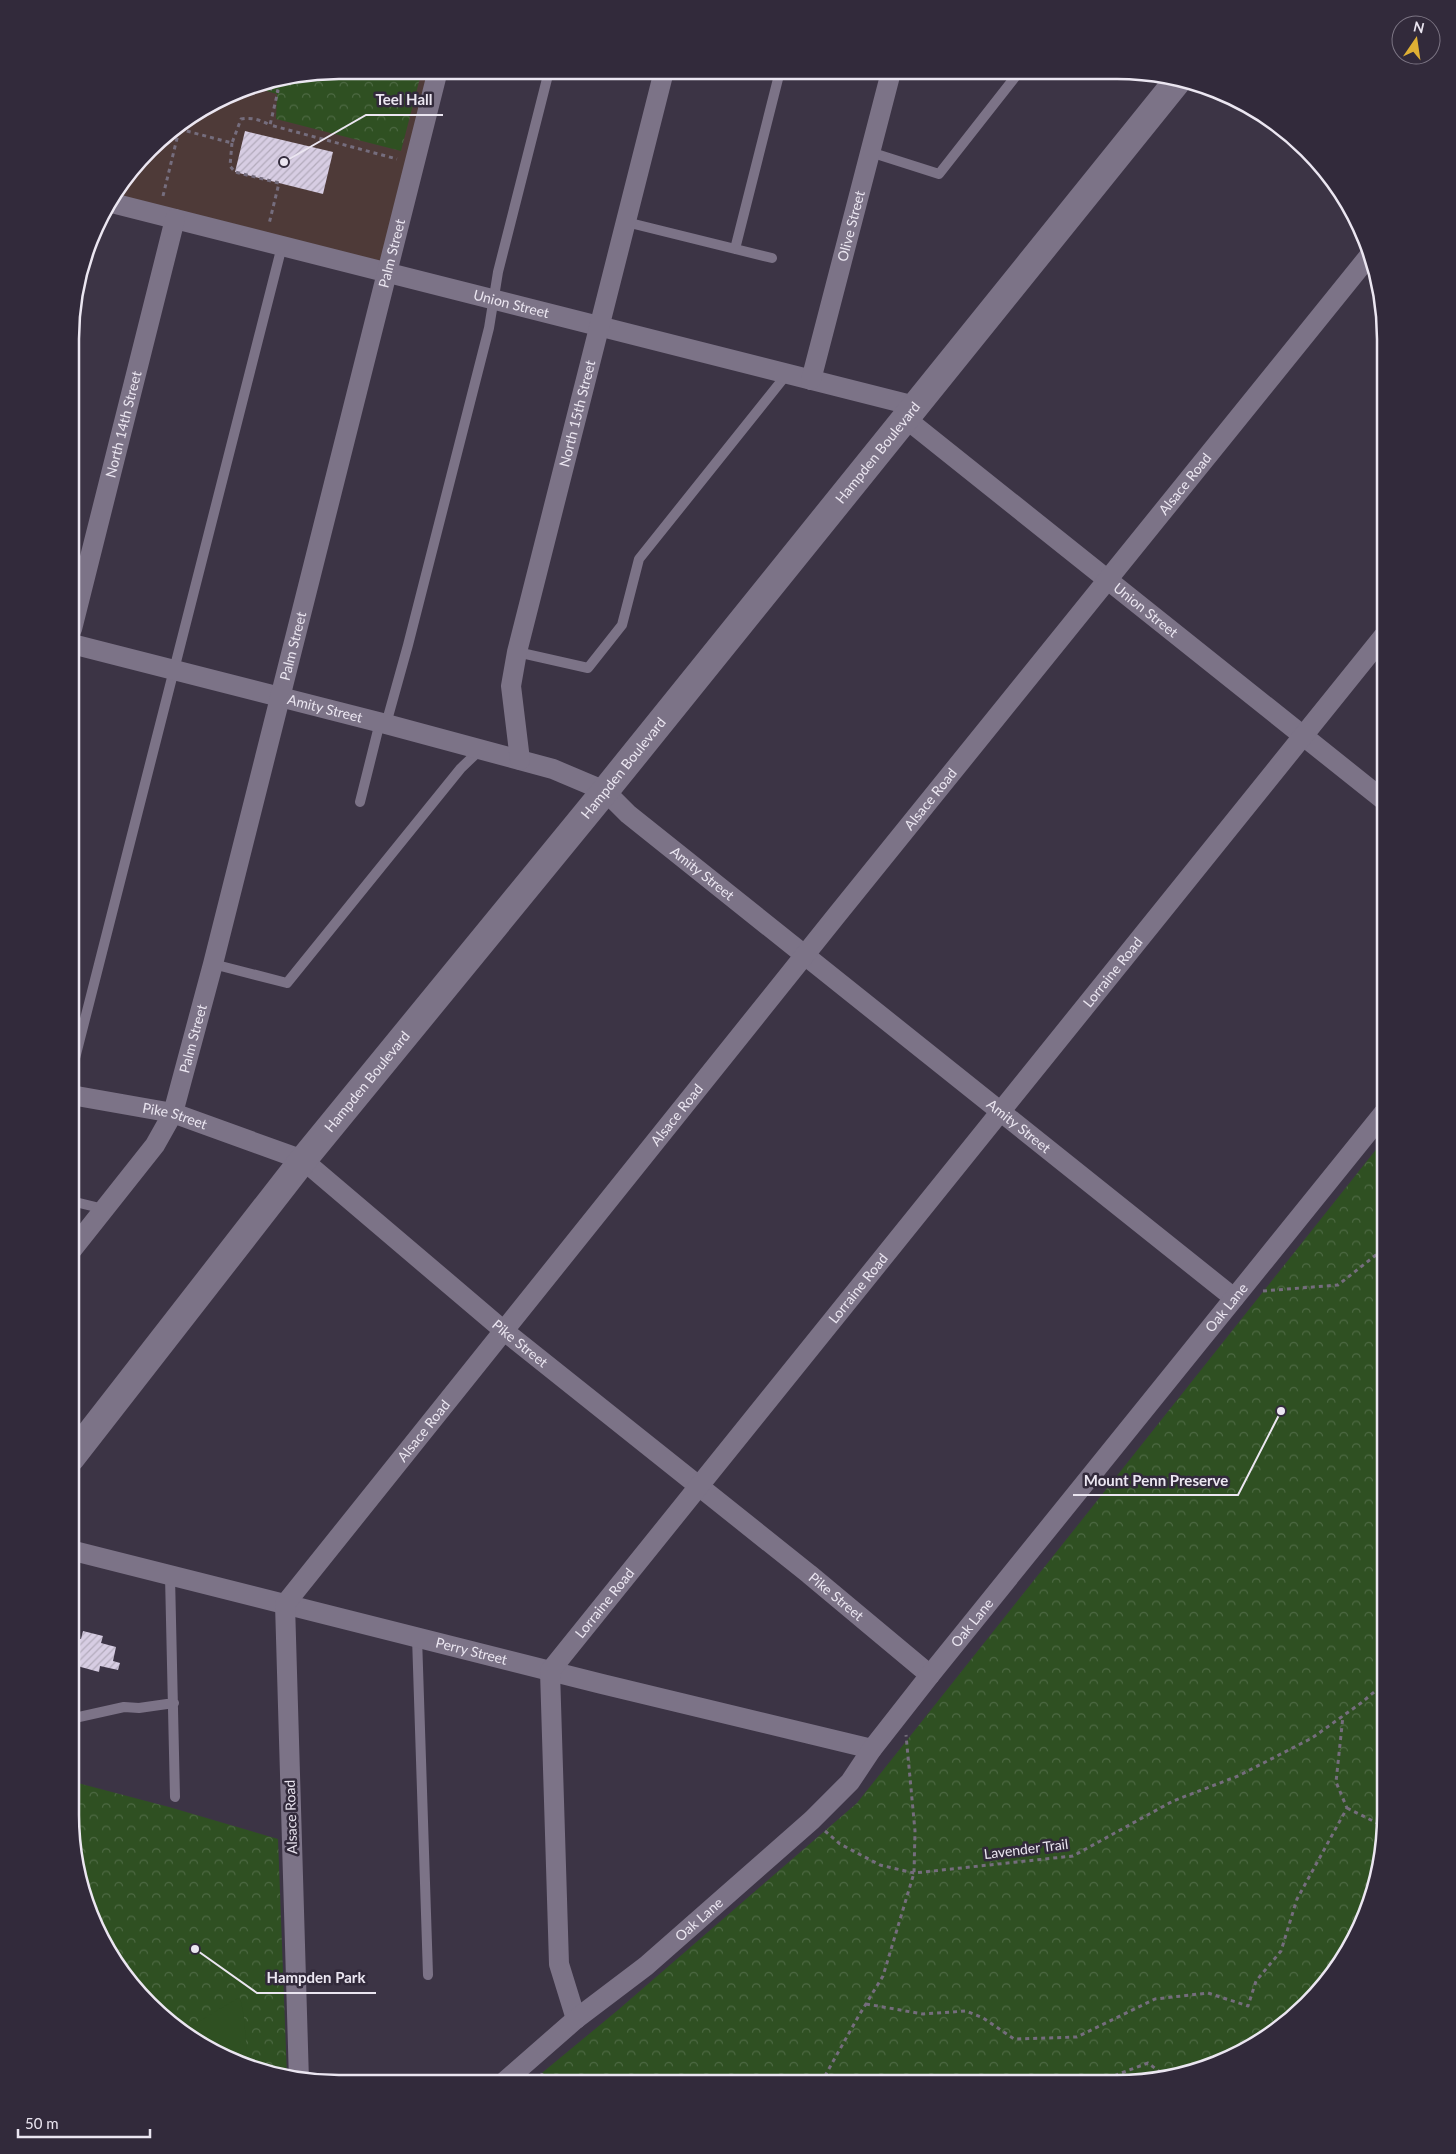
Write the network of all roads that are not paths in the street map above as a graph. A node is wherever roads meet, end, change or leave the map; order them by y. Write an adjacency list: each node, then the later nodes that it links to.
1 (436, 79): 16 (street, Palm Street)
2 (548, 79): 17 (lane)
3 (662, 79): 11 (street, North 15th Street)
4 (778, 79): 13 (lane)
5 (888, 79): 8 (street, Olive Street)
6 (1014, 79): 8 (lane)
7 (1174, 85): 21 (main road, Hampden Boulevard)
8 (870, 152): 20 (street, Olive Street)
9 (117, 204): 10 (street, Union Street)
10 (176, 219): 12 (street, Union Street); 23 (street, North 14th Street)
11 (626, 222): 13 (lane); 18 (street, North 15th Street)
12 (280, 237): 16 (street, Union Street); 27 (lane)
13 (734, 249): 14 (lane)
14 (772, 258)
15 (1365, 262): 22 (street, Alsace Road)
16 (388, 273): 17 (street, Union Street); 28 (street, Palm Street)
17 (494, 300): 18 (street, Union Street); 29 (lane)
18 (599, 326): 19 (street, Union Street); 26 (street, North 15th Street)
19 (787, 374): 20 (street, Union Street); 26 (lane)
20 (811, 380): 21 (street, Union Street)
21 (910, 412): 22 (street, Union Street); 33 (main road, Hampden Boulevard)
22 (1107, 580): 30 (street, Union Street); 36 (street, Alsace Road)
23 (79, 601)
24 (1377, 644): 30 (street, Lorraine Road)
25 (79, 646): 27 (street, Amity Street)
26 (517, 652): 32 (street, North 15th Street)
27 (174, 670): 28 (street, Amity Street); 38 (lane)
28 (280, 697): 29 (street, Amity Street); 37 (street, Palm Street)
29 (383, 723): 31 (street, Amity Street); 35 (lane)
30 (1303, 737): 34 (street, Union Street); 40 (street, Lorraine Road)
31 (481, 748): 32 (street, Amity Street); 37 (lane)
32 (520, 760): 33 (street, Amity Street)
33 (605, 791): 36 (street, Amity Street); 43 (main road, Hampden Boulevard)
34 (1377, 795)
35 (360, 802)
36 (806, 954): 40 (street, Amity Street); 48 (street, Alsace Road)
37 (213, 964): 41 (street, Palm Street)
38 (79, 1043)
39 (79, 1096): 41 (street, Pike Street)
40 (1000, 1111): 47 (street, Amity Street); 50 (street, Lorraine Road)
41 (173, 1114): 43 (street, Pike Street); 45 (street, Palm Street)
42 (1377, 1121): 47 (street, Oak Lane)
43 (303, 1160): 48 (street, Pike Street); 49 (main road, Hampden Boulevard)
44 (79, 1203): 45 (lane)
45 (104, 1209): 46 (street, Palm Street)
46 (79, 1241)
47 (1238, 1293): 56 (street, Oak Lane)
48 (503, 1330): 50 (street, Pike Street); 53 (street, Alsace Road)
49 (79, 1446)
50 (699, 1486): 55 (street, Lorraine Road); 56 (street, Pike Street)
51 (79, 1552): 52 (street, Perry Street)
52 (170, 1576): 53 (street, Perry Street); 57 (lane)
53 (285, 1604): 54 (street, Perry Street); 63 (street, Alsace Road)
54 (417, 1637): 55 (street, Perry Street); 61 (lane)
55 (550, 1670): 59 (street, Perry Street); 62 (street)
56 (930, 1675): 59 (street, Oak Lane)
57 (174, 1703): 58 (lane); 60 (lane)
58 (79, 1717)
59 (872, 1749): 62 (street, Oak Lane)
60 (175, 1797)
61 (428, 1975)
62 (576, 2019): 64 (street, Oak Lane)
63 (299, 2072)
64 (512, 2075)

